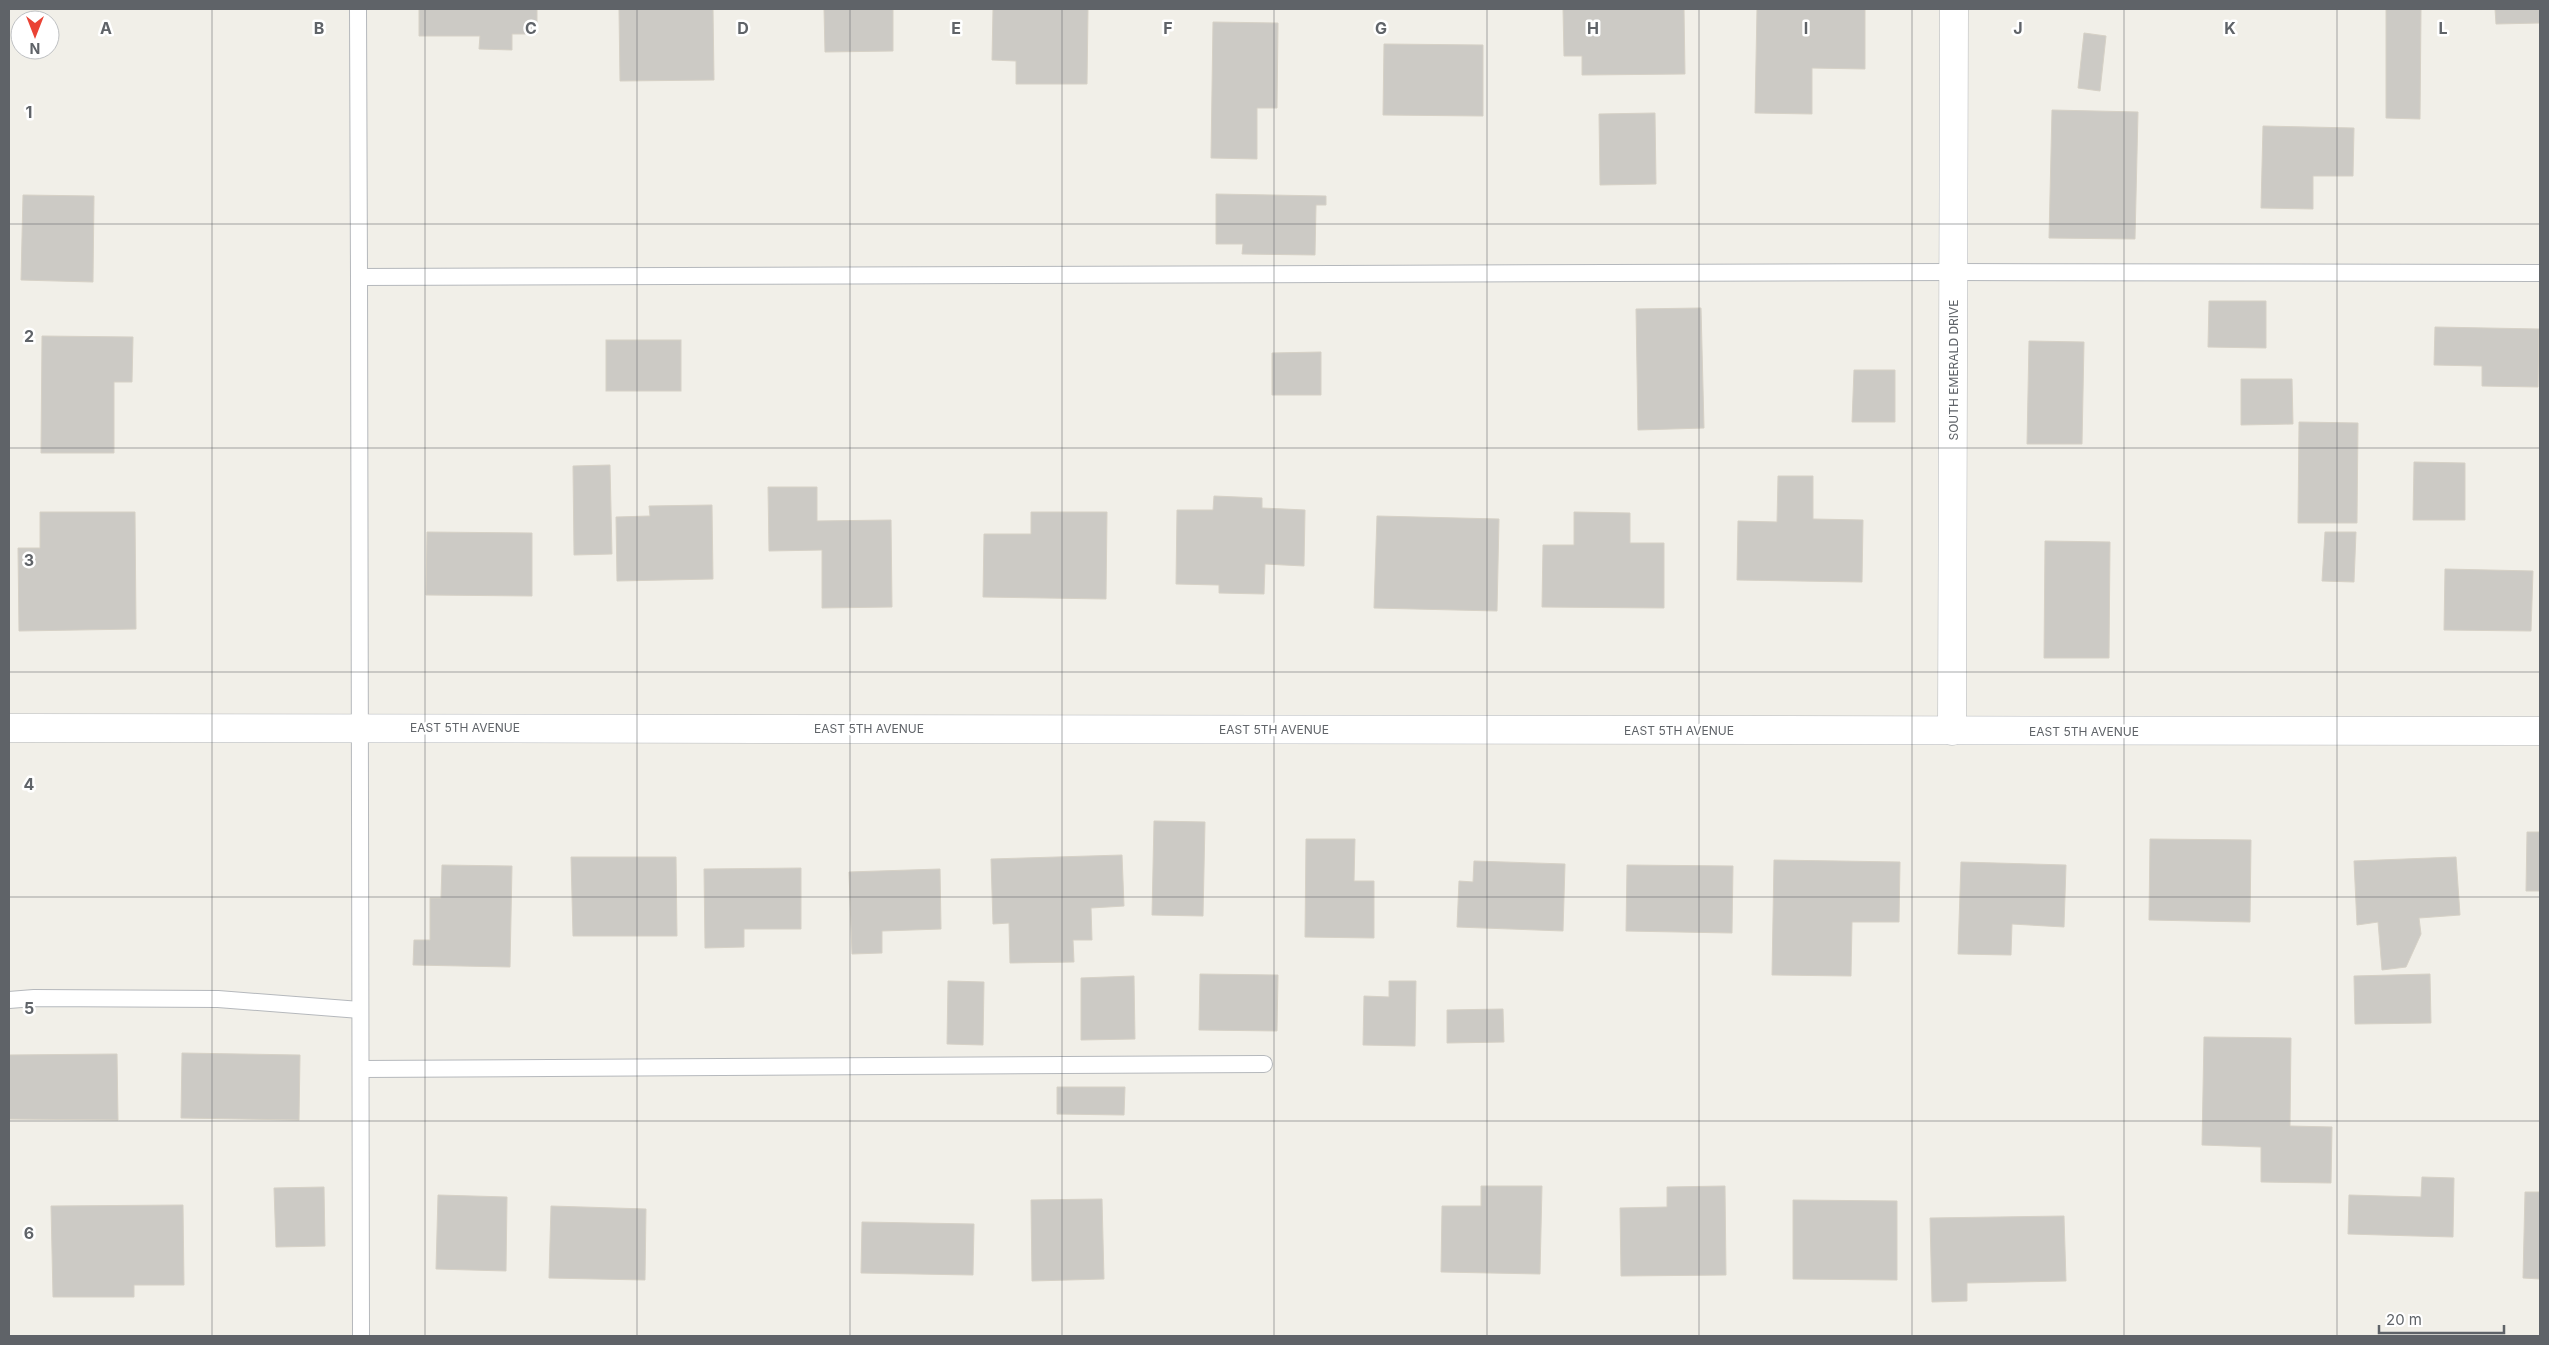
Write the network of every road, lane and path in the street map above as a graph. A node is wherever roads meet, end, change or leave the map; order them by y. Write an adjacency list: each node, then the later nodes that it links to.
1 (358, 9): 5 (lane)
2 (1954, 9): 3 (street, SOUTH EMERALD DRIVE)
3 (1954, 272): 4 (lane); 5 (lane); 8 (street, SOUTH EMERALD DRIVE)
4 (2540, 274)
5 (359, 278): 6 (lane)
6 (361, 727): 7 (street, EAST 5TH AVENUE); 8 (street, EAST 5TH AVENUE); 11 (lane)
7 (9, 728)
8 (1952, 730): 9 (street, EAST 5TH AVENUE)
9 (2540, 730)
10 (9, 1000): 11 (lane)
11 (360, 1010): 13 (lane)
12 (1264, 1064): 13 (lane)
13 (361, 1069): 14 (lane)
14 (360, 1336)

